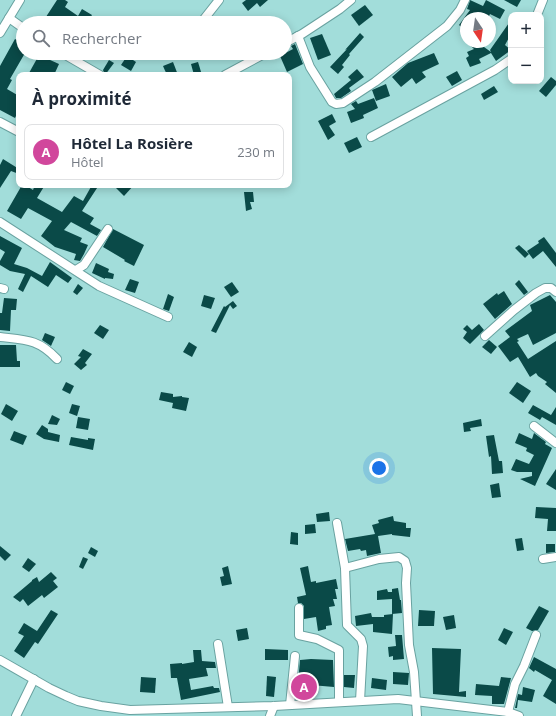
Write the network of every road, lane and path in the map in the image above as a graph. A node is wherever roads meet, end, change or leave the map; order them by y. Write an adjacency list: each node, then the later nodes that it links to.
1 (20, 0): 8 (street)
2 (219, 0): 7 (street)
3 (351, 0): 11 (street)
4 (465, 0): 11 (street)
5 (542, 0): 6 (street)
6 (538, 12)
7 (206, 16)
8 (9, 18): 9 (street); 10 (street)
9 (16, 23)
10 (0, 33)
11 (298, 36): 12 (street)
12 (292, 39)
13 (74, 60): 16 (street)
14 (253, 60): 17 (street)
15 (508, 61): 20 (street)
16 (95, 72)
17 (231, 72)
18 (0, 122): 19 (street)
19 (16, 130)
20 (371, 136)
21 (0, 222): 23 (street)
22 (108, 229): 23 (street)
23 (76, 270): 25 (street)
24 (556, 292): 26 (street)
25 (168, 317)
26 (485, 336)
27 (0, 337): 28 (street)
28 (57, 359)
29 (534, 426): 30 (street)
30 (556, 443)
31 (337, 523): 34 (street)
32 (556, 557): 33 (street)
33 (543, 559)
34 (345, 568): 41 (street); 42 (street)
35 (299, 608): 43 (street)
36 (536, 635): 47 (street)
37 (218, 644): 46 (street)
38 (295, 656): 44 (street)
39 (0, 660): 40 (street)
40 (34, 679): 46 (street); 48 (street)
41 (360, 701): 42 (street); 43 (street)
42 (416, 701): 47 (street); 50 (street)
43 (339, 702): 44 (street)
44 (290, 705): 45 (street)
45 (274, 706): 46 (street); 49 (street)
46 (228, 707)
47 (508, 712): 51 (street)
48 (16, 716)
49 (270, 716)
50 (417, 716)
51 (519, 716)

